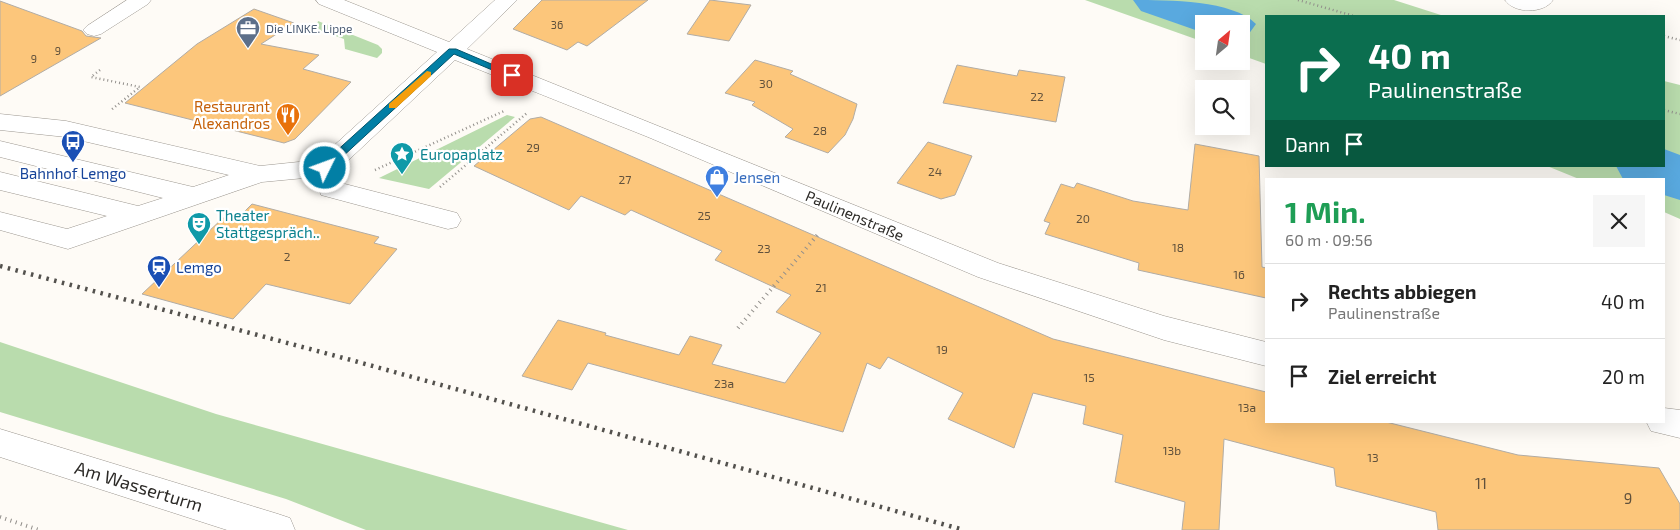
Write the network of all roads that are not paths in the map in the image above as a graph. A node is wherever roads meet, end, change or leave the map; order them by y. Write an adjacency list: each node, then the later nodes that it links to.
1 (141, 0): 6 (street)
2 (326, 0): 7 (street, Paulinenstraße)
3 (507, 0): 7 (street)
4 (1516, 0): 5 (street)
5 (1543, 0)
6 (94, 30)
7 (452, 50): 12 (street); 19 (street, Paulinenstraße)
8 (0, 122): 9 (street)
9 (66, 128): 10 (street); 13 (street)
10 (0, 143)
11 (0, 149): 15 (street)
12 (325, 168): 13 (street); 17 (street)
13 (260, 174): 15 (street)
14 (0, 181): 16 (street)
15 (192, 196): 16 (street)
16 (136, 214): 18 (street)
17 (448, 220)
18 (0, 221)
19 (1265, 354)
20 (1665, 422): 21 (street)
21 (1680, 424)
22 (0, 443): 23 (street, Am Wasserturm)
23 (278, 530)

